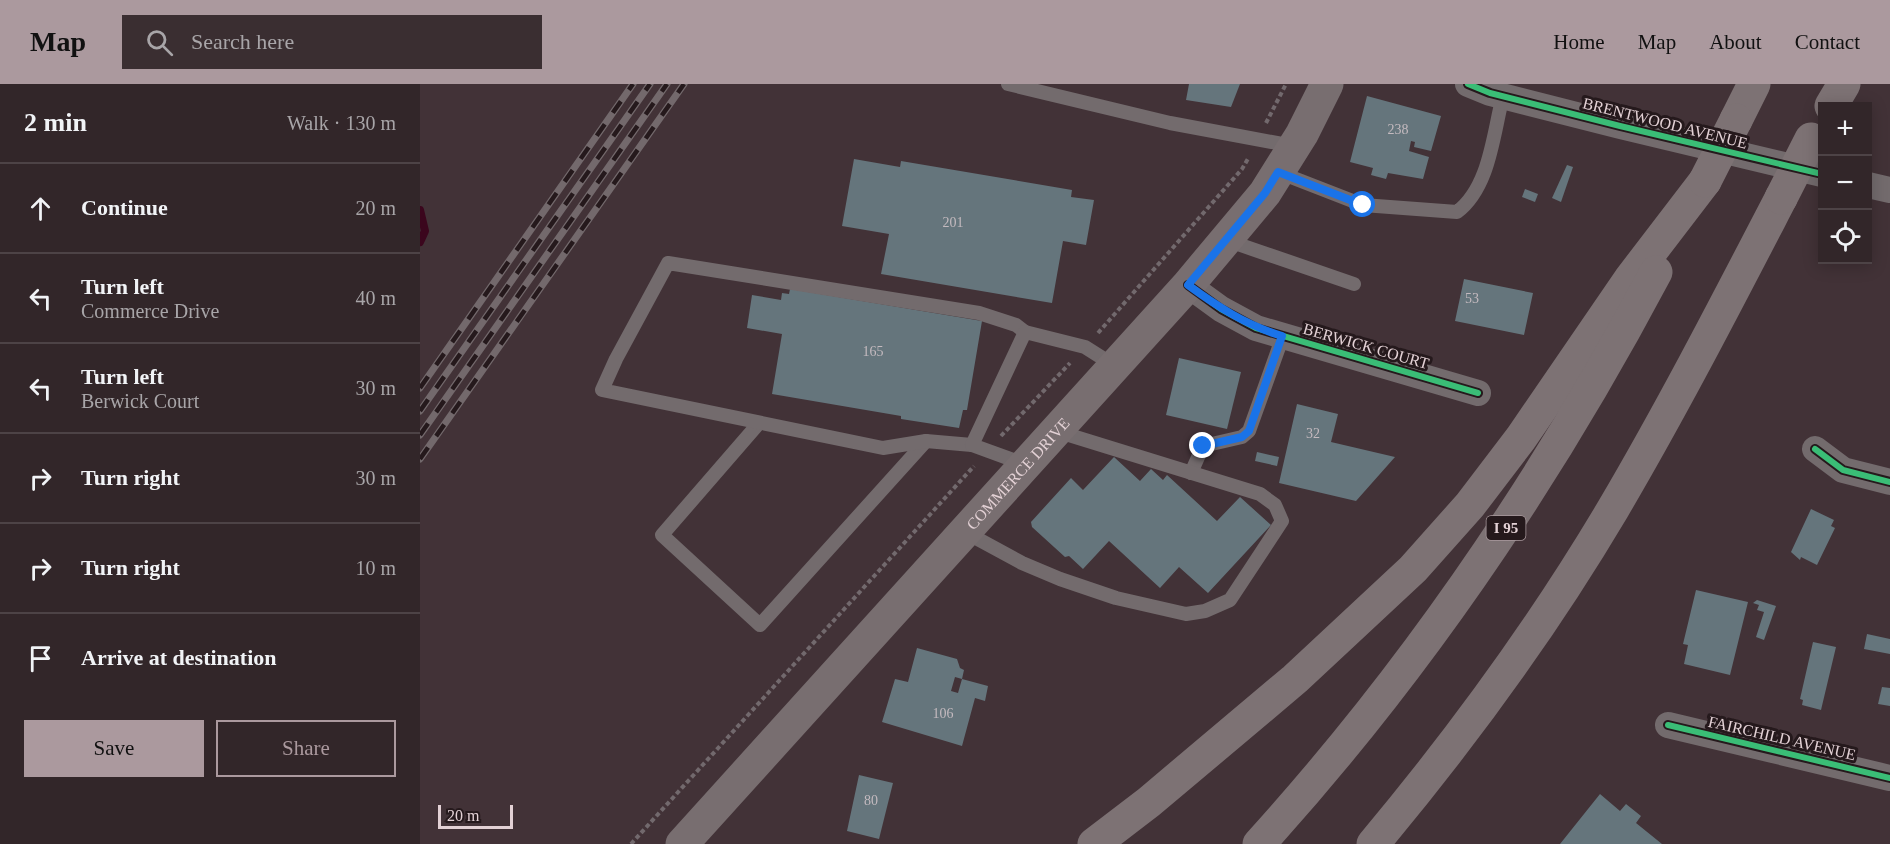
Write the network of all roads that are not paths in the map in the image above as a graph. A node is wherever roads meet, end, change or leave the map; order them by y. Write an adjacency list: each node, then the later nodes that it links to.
1 (1008, 84): 11 (lane)
2 (1327, 84): 11 (main road, COMMERCE DRIVE)
3 (1468, 84): 7 (street, BRENTWOOD AVENUE)
4 (1750, 84): 9 (highway)
5 (1754, 84): 9 (highway, I 95)
6 (1842, 84): 8 (highway)
7 (1503, 96): 11 (lane); 12 (street, BRENTWOOD AVENUE)
8 (1831, 102)
9 (1736, 120): 13 (highway, I 95, bridge)
10 (1818, 127): 37 (highway, bridge)
11 (1286, 159): 16 (main road, COMMERCE DRIVE)
12 (1818, 173)
13 (1705, 180): 35 (highway); 36 (highway, I 95)
14 (1872, 186): 15 (street)
15 (1890, 190)
16 (1226, 240): 17 (lane); 18 (main road, COMMERCE DRIVE)
17 (1354, 284)
18 (1188, 285): 20 (street, BERWICK COURT); 21 (main road, COMMERCE DRIVE)
19 (1025, 332): 21 (lane); 23 (lane); 26 (lane)
20 (1282, 336): 22 (street, BERWICK COURT); 29 (lane)
21 (1115, 366): 24 (main road, COMMERCE DRIVE)
22 (1478, 393)
23 (759, 423): 25 (lane); 25 (lane)
24 (1056, 431): 28 (main road, COMMERCE DRIVE); 29 (lane)
25 (926, 441): 26 (lane)
26 (972, 445): 28 (lane)
27 (1815, 448): 30 (street)
28 (1025, 464): 31 (main road, COMMERCE DRIVE)
29 (1191, 473): 31 (lane)
30 (1890, 482)
31 (964, 532): 34 (main road, COMMERCE DRIVE)
32 (1668, 725): 33 (street, FAIRCHILD AVENUE)
33 (1890, 778)
34 (682, 844)
35 (1094, 844)
36 (1259, 844)
37 (1373, 844)

